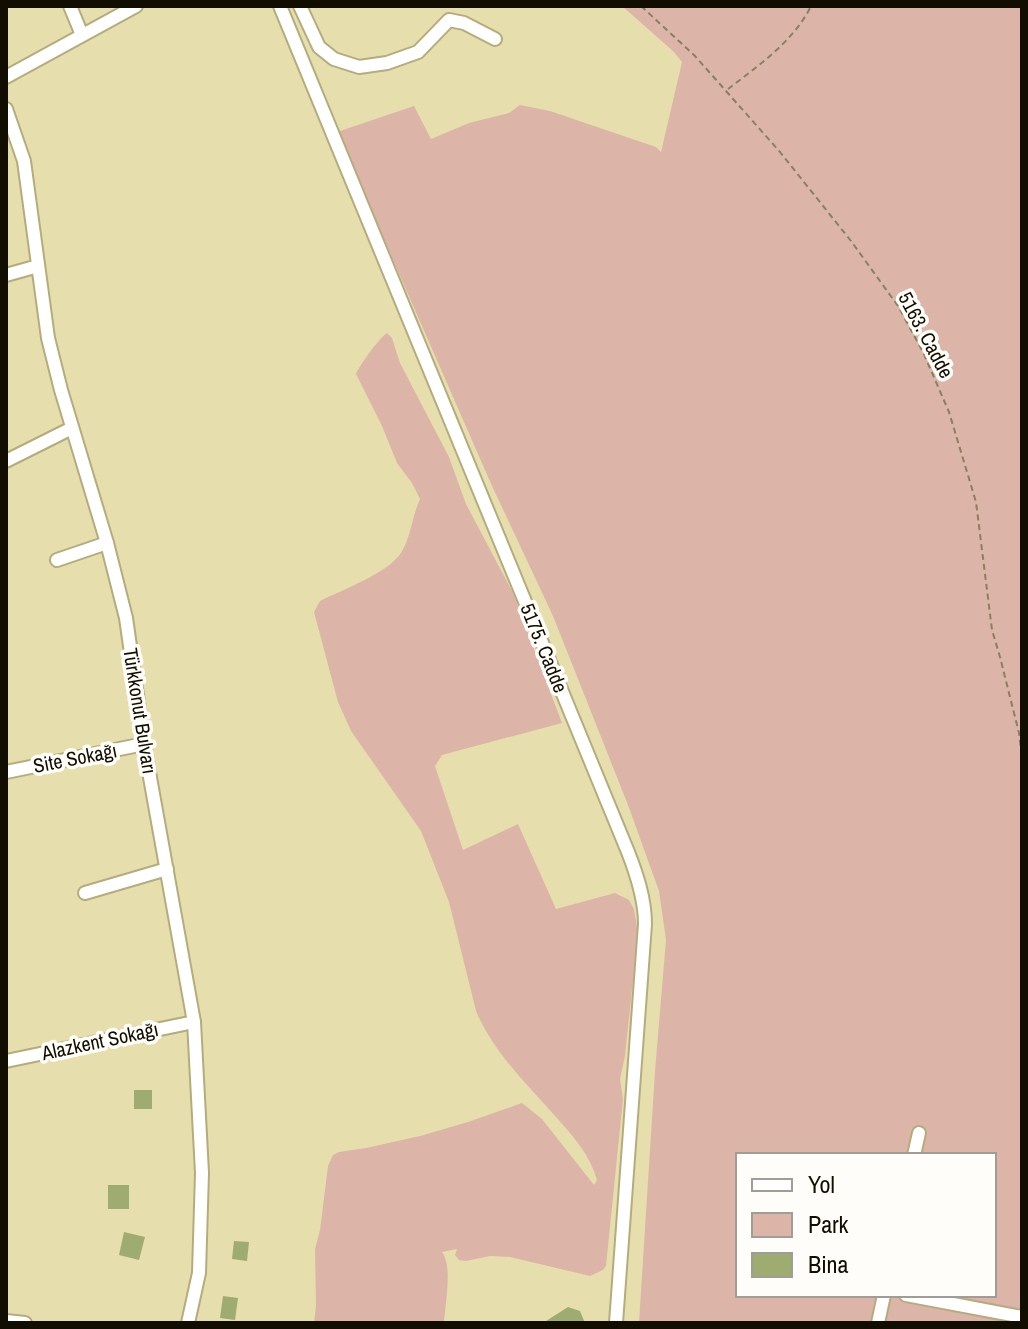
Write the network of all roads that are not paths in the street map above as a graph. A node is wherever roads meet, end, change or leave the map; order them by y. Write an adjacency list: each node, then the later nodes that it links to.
1 (70, 6): 5 (street)
2 (136, 6): 5 (street)
3 (280, 6): 29 (street, 5175. Cadde)
4 (300, 6): 6 (street)
5 (82, 35): 7 (street)
6 (495, 39)
7 (6, 77)
8 (7, 118): 9 (street, Türkkonut Bulvarı)
9 (38, 266): 10 (street); 11 (street, Türkkonut Bulvarı)
10 (6, 275)
11 (72, 428): 12 (street); 13 (street, Türkkonut Bulvarı)
12 (6, 461)
13 (107, 543): 14 (street); 15 (street, Türkkonut Bulvarı)
14 (57, 560)
15 (144, 744): 16 (street, Site Sokağı); 17 (street, Türkkonut Bulvarı)
16 (6, 772)
17 (167, 869): 18 (street); 19 (street, Türkkonut Bulvarı)
18 (85, 893)
19 (194, 1022): 20 (street, Alazkent Sokağı); 28 (street, Türkkonut Bulvarı)
20 (6, 1061)
21 (919, 1133): 22 (street)
22 (914, 1153)
23 (884, 1297): 30 (street)
24 (917, 1297): 25 (street)
25 (1022, 1317)
26 (6, 1321): 27 (street)
27 (25, 1323)
28 (188, 1323)
29 (616, 1323)
30 (878, 1323)

